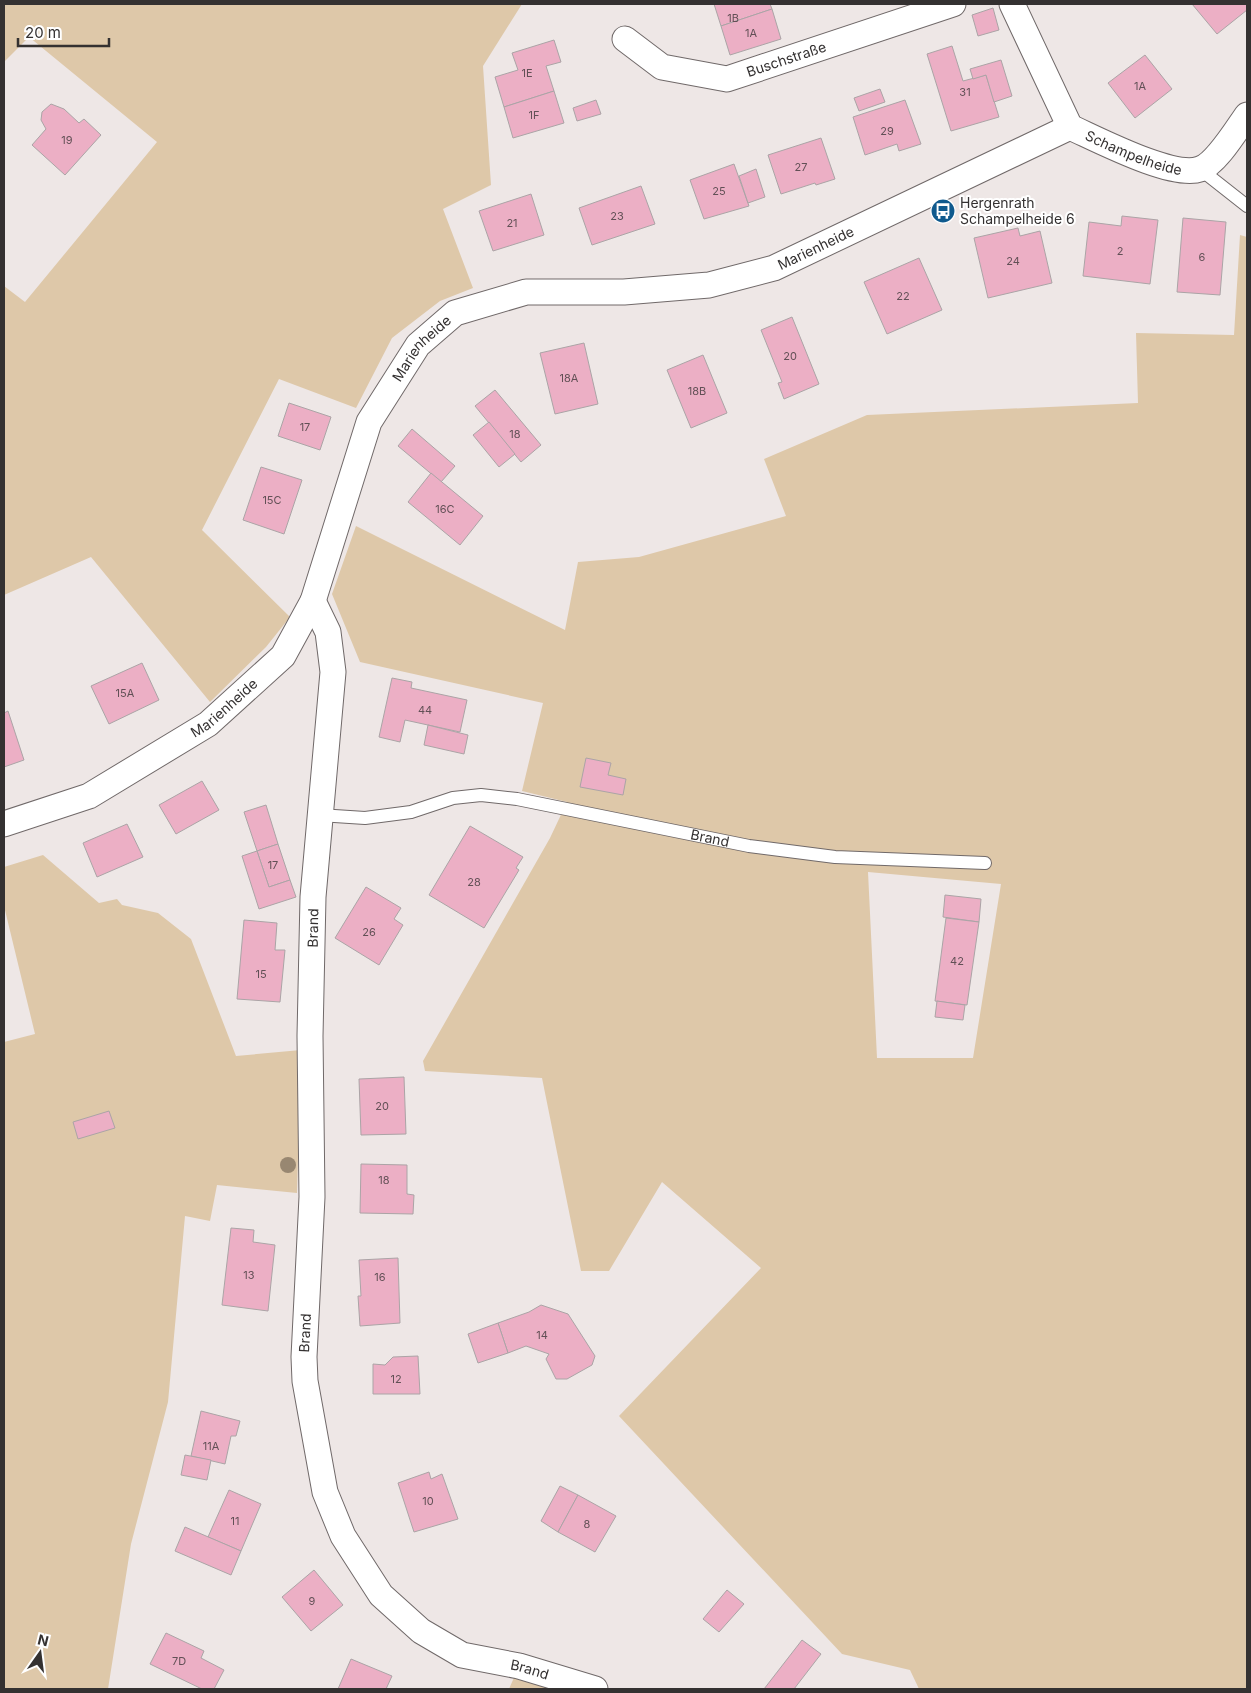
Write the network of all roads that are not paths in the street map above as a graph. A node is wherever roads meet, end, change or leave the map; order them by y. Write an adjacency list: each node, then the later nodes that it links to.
1 (953, 4): 3 (street, Buschstraße)
2 (1012, 4): 5 (street)
3 (624, 39)
4 (1247, 115): 6 (street, Schampelheide)
5 (1070, 126): 6 (street, Schampelheide); 8 (street, Marienheide)
6 (1200, 169): 7 (lane, Schampelheide)
7 (1247, 206)
8 (313, 602): 9 (street, Brand); 10 (street, Marienheide)
9 (319, 815): 11 (lane, Brand); 12 (street, Brand)
10 (4, 824)
11 (985, 862)
12 (595, 1689)

